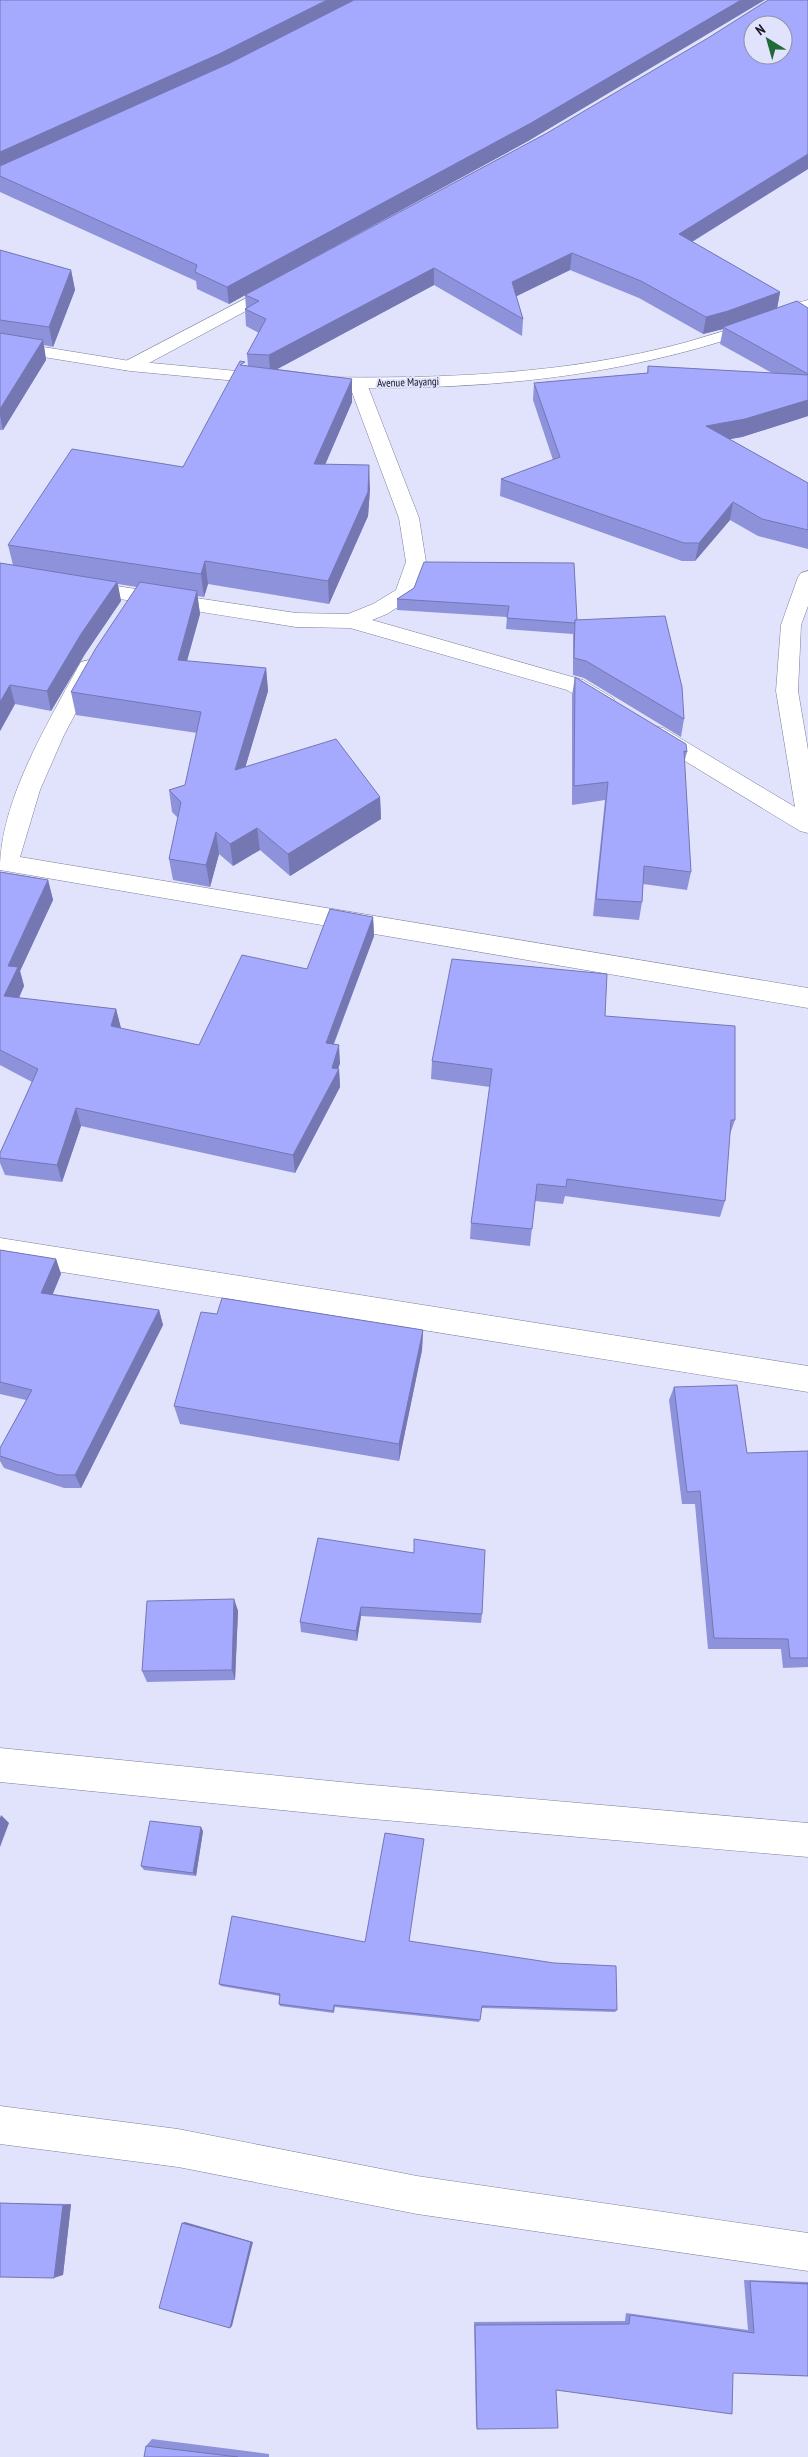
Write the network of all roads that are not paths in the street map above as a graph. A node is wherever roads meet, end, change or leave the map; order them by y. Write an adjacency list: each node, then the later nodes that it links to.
1 (292, 279): 4 (street)
2 (808, 305): 7 (street, Avenue Mayangi)
3 (0, 345): 4 (street)
4 (130, 366): 5 (street)
5 (284, 380)
6 (302, 381): 7 (street, Avenue Mayangi)
7 (358, 384): 12 (street)
8 (808, 577): 14 (street)
9 (69, 584): 10 (street)
10 (138, 595): 11 (street); 12 (street)
11 (122, 616)
12 (351, 621): 15 (street)
13 (97, 653): 16 (street)
14 (808, 816)
15 (808, 825)
16 (3, 862): 17 (street)
17 (808, 998)
18 (0, 1250): 19 (street)
19 (808, 1379)
20 (0, 1765): 21 (street)
21 (808, 1840)
22 (0, 2125): 23 (street)
23 (808, 2252)

